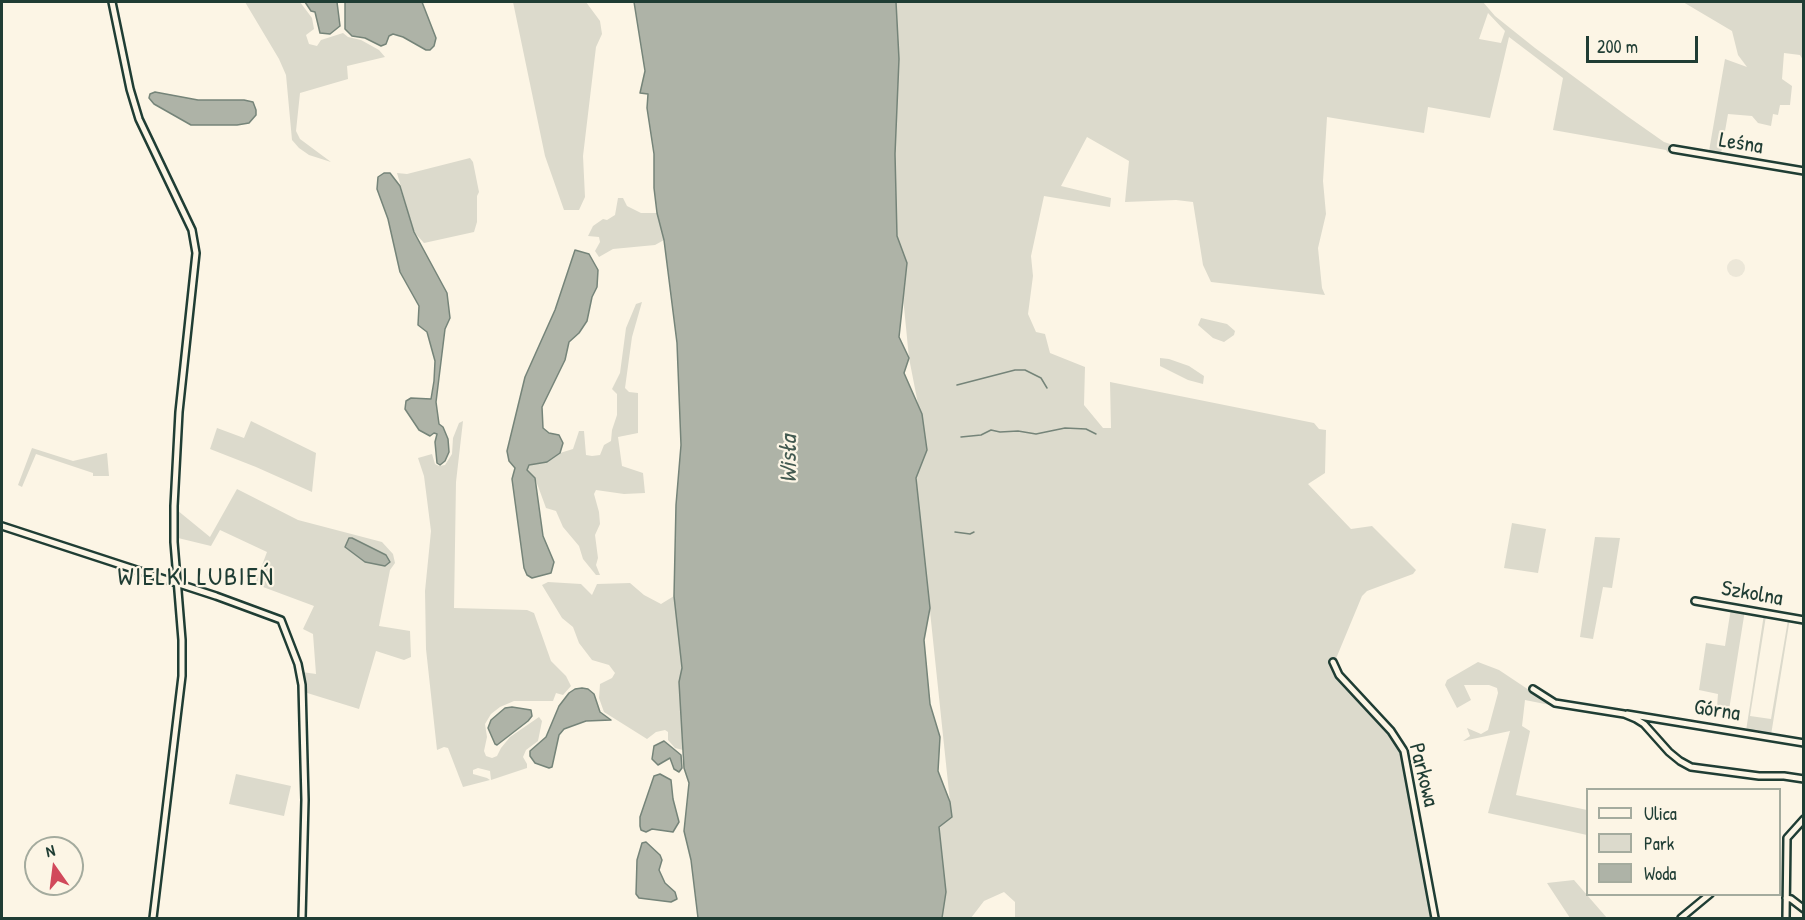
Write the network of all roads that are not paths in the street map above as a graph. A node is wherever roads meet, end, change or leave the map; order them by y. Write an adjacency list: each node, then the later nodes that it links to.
1 (112, 2): 5 (street)
2 (1673, 149): 3 (street, Leśna)
3 (1803, 171)
4 (2, 526): 5 (street)
5 (178, 583): 19 (street); 20 (street)
6 (1695, 601): 7 (street, Szkolna)
7 (1803, 620)
8 (1333, 662): 21 (street, Parkowa)
9 (1533, 689): 10 (street, Górna)
10 (1626, 715): 11 (street, Górna); 12 (street)
11 (1803, 743)
12 (1803, 779)
13 (1803, 819): 14 (street)
14 (1787, 838): 15 (street); 17 (street)
15 (1781, 840)
16 (1708, 896): 22 (street)
17 (1786, 898): 18 (street); 23 (street)
18 (1803, 909)
19 (153, 918)
20 (302, 918)
21 (1435, 918)
22 (1681, 918)
23 (1786, 918)

